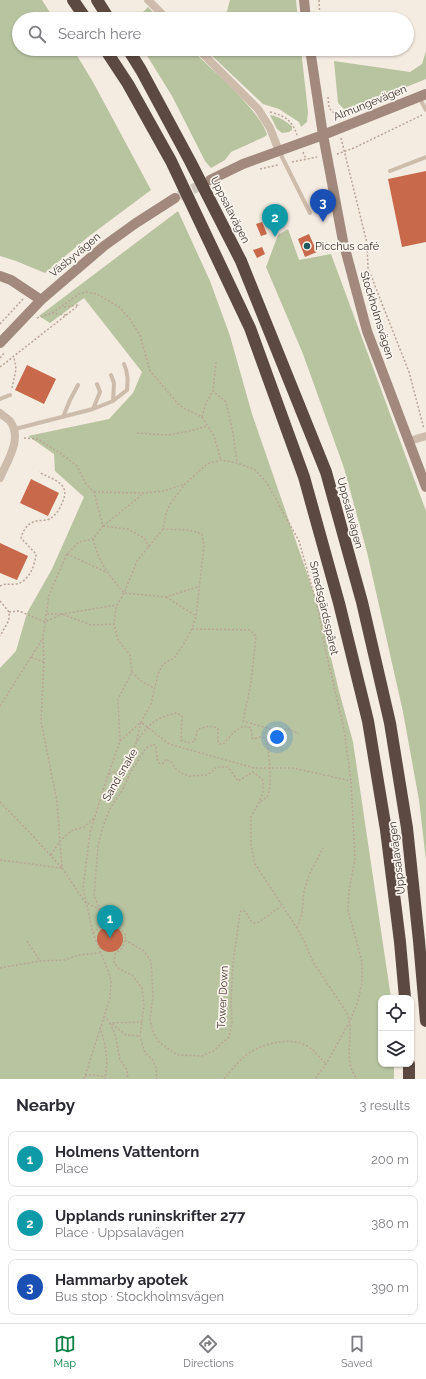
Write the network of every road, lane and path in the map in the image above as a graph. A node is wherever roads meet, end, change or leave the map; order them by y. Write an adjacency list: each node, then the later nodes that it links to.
1 (73, 0): 7 (highway)
2 (98, 0): 8 (highway)
3 (148, 0): 9 (street)
4 (304, 0): 10 (street)
5 (319, 0): 12 (path)
6 (316, 10): 11 (path)
7 (81, 12)
8 (105, 12)
9 (160, 12)
10 (305, 12)
11 (319, 12)
12 (320, 12)
13 (110, 56): 126 (highway, Uppsalavägen)
14 (132, 56): 129 (highway, Uppsalavägen)
15 (206, 56): 19 (street)
16 (311, 56): 23 (street, Stockholmsvägen)
17 (327, 93): 22 (path)
18 (423, 95): 20 (lane); 22 (street, Almungevägen)
19 (258, 109): 24 (path); 25 (street)
20 (426, 110)
21 (426, 113): 26 (path)
22 (339, 128): 23 (street, Almungevägen); 26 (path)
23 (323, 135): 24 (street); 27 (street, Stockholmsvägen)
24 (300, 143): 25 (street); 29 (path)
25 (279, 151): 30 (lane); 33 (street)
26 (344, 152): 63 (path)
27 (327, 156): 29 (path); 64 (street, Stockholmsvägen)
28 (426, 157): 32 (lane)
29 (306, 159): 30 (path)
30 (286, 163): 31 (path); 35 (lane)
31 (256, 170)
32 (390, 171)
33 (210, 180)
34 (175, 198): 38 (street, Väsbyvägen)
35 (310, 213)
36 (0, 276): 37 (street)
37 (29, 291): 38 (street); 43 (path)
38 (41, 300): 44 (street, Väsbyvägen)
39 (62, 307): 40 (path); 41 (path); 59 (path)
40 (52, 313): 41 (path); 42 (path)
41 (66, 315): 45 (path)
42 (33, 319)
43 (0, 324)
44 (0, 343)
45 (14, 357): 48 (path); 53 (path)
46 (216, 362): 52 (path)
47 (124, 364): 55 (lane)
48 (0, 367)
49 (111, 375): 55 (lane)
50 (97, 384): 56 (lane)
51 (78, 385): 58 (lane)
52 (213, 391): 59 (path); 66 (path)
53 (10, 395): 54 (lane)
54 (0, 399)
55 (113, 401): 56 (lane)
56 (93, 409): 58 (lane)
57 (0, 413): 62 (street)
58 (63, 417): 62 (lane)
59 (202, 417): 60 (path)
60 (207, 426): 61 (path); 65 (path)
61 (137, 432)
62 (15, 433): 68 (street); 71 (path)
63 (426, 436): 64 (street)
64 (409, 441): 70 (street, Stockholmsvägen)
65 (221, 460): 66 (path, Smedsgärdsspåret); 69 (path)
66 (237, 463): 106 (path, Smedsgärdsspåret)
67 (39, 472): 79 (path)
68 (0, 478)
69 (185, 484): 72 (path); 74 (path)
70 (426, 487)
71 (94, 492): 72 (path); 73 (path)
72 (144, 493): 73 (path)
73 (103, 526): 75 (path); 76 (path)
74 (163, 529): 76 (path); 80 (path)
75 (93, 539): 77 (path); 78 (path)
76 (149, 547): 81 (path)
77 (67, 554): 78 (path); 86 (path)
78 (106, 572): 81 (path)
79 (0, 586)
80 (200, 586): 82 (path); 88 (path)
81 (124, 593): 82 (path); 84 (path)
82 (166, 597): 88 (path)
83 (0, 601): 85 (path)
84 (118, 604): 87 (path); 90 (path)
85 (9, 612): 89 (path); 92 (path)
86 (46, 614): 87 (path); 89 (path)
87 (62, 614): 89 (path); 90 (path)
88 (196, 616): 91 (path)
89 (45, 622): 93 (path)
90 (114, 624): 96 (path)
91 (192, 629): 97 (path); 101 (path)
92 (0, 636)
93 (43, 638): 94 (path); 95 (path)
94 (32, 656): 95 (path); 98 (path)
95 (44, 662): 110 (path)
96 (132, 672): 97 (path); 102 (path)
97 (154, 688): 99 (path)
98 (0, 706)
99 (141, 722): 100 (path); 102 (path); 103 (path)
100 (147, 727): 103 (path); 104 (path); 104 (path)
101 (299, 734)
102 (120, 741): 105 (path)
103 (136, 743): 105 (path)
104 (270, 768): 106 (path); 108 (path)
105 (108, 774): 109 (path)
106 (351, 781): 128 (path, Smedsgärdsspåret)
107 (0, 802): 112 (path)
108 (259, 803): 116 (path, Sand snake); 117 (path, Sand snake)
109 (95, 816): 110 (path); 115 (path)
110 (60, 842): 112 (path); 114 (path)
111 (323, 848): 119 (path)
112 (50, 856): 114 (path)
113 (0, 860): 114 (path)
114 (62, 868): 115 (path)
115 (85, 902): 117 (path); 120 (path)
116 (281, 906): 119 (path, Sand snake); 121 (path, Tower Down)
117 (101, 910): 118 (path)
118 (106, 916): 120 (path); 121 (path)
119 (297, 928): 128 (path, Sand snake)
120 (93, 932): 123 (path)
121 (125, 940): 130 (path)
122 (27, 941): 124 (path)
123 (100, 953): 124 (path); 127 (path)
124 (40, 961): 125 (path)
125 (0, 968)
126 (405, 995)
127 (104, 1016): 131 (path); 132 (path)
128 (350, 1021): 134 (path, Smedsgärdsspåret); 143 (path)
129 (426, 1021)
130 (142, 1022): 131 (path); 133 (path)
131 (110, 1023): 133 (path); 139 (path)
132 (100, 1027): 136 (path); 137 (path)
133 (140, 1036): 140 (path)
134 (326, 1064): 141 (path); 142 (path, Smedsgärdsspåret)
135 (409, 1067): 144 (highway)
136 (85, 1076): 137 (path); 138 (path)
137 (105, 1078)
138 (84, 1079)
139 (128, 1079)
140 (157, 1079)
141 (224, 1079)
142 (315, 1079)
143 (357, 1079)
144 (409, 1079)

